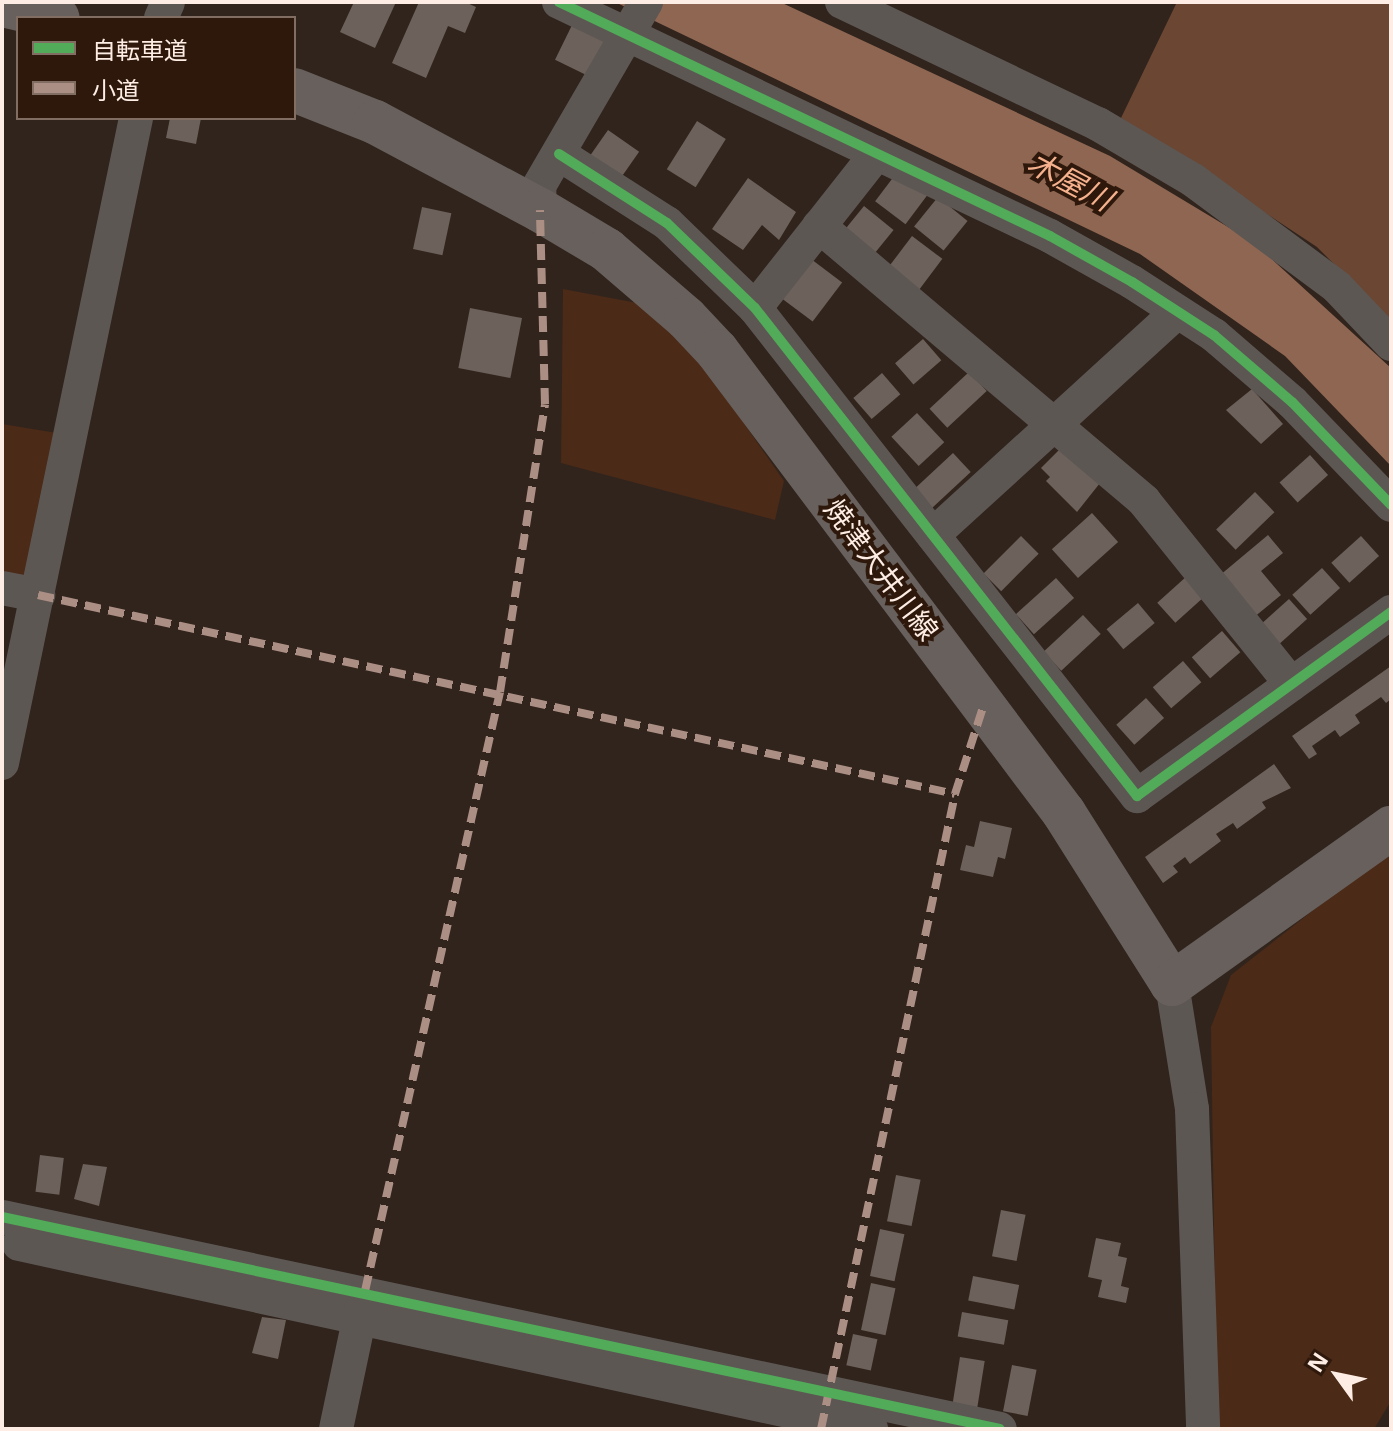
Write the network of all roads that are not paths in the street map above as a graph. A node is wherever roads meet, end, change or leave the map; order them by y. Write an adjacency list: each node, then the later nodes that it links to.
1 (559, 2): 5 (street)
2 (842, 2): 14 (street)
3 (2, 5): 4 (main road)
4 (49, 16)
5 (638, 20): 8 (street); 9 (street)
6 (296, 91): 10 (main road, 焼津大井川線)
7 (136, 120): 19 (street)
8 (877, 153): 11 (street); 13 (street)
9 (559, 154): 10 (street); 12 (street)
10 (540, 210): 24 (main road, 焼津大井川線)
11 (819, 226): 12 (street); 15 (street)
12 (755, 308): 17 (street)
13 (1177, 312): 15 (street); 16 (street)
14 (1391, 344)
15 (1056, 423): 17 (street); 21 (street)
16 (1391, 505)
17 (933, 535): 21 (street)
18 (2, 588): 19 (street)
19 (38, 595): 22 (street)
20 (1391, 612): 21 (street)
21 (1291, 684)
22 (2, 763)
23 (1391, 828): 24 (main road)
24 (1172, 984): 31 (street)
25 (2, 1217): 27 (street)
26 (2, 1240): 27 (street)
27 (362, 1304): 28 (street); 29 (street); 30 (street)
28 (336, 1429)
29 (871, 1429)
30 (1000, 1429)
31 (1203, 1429)

